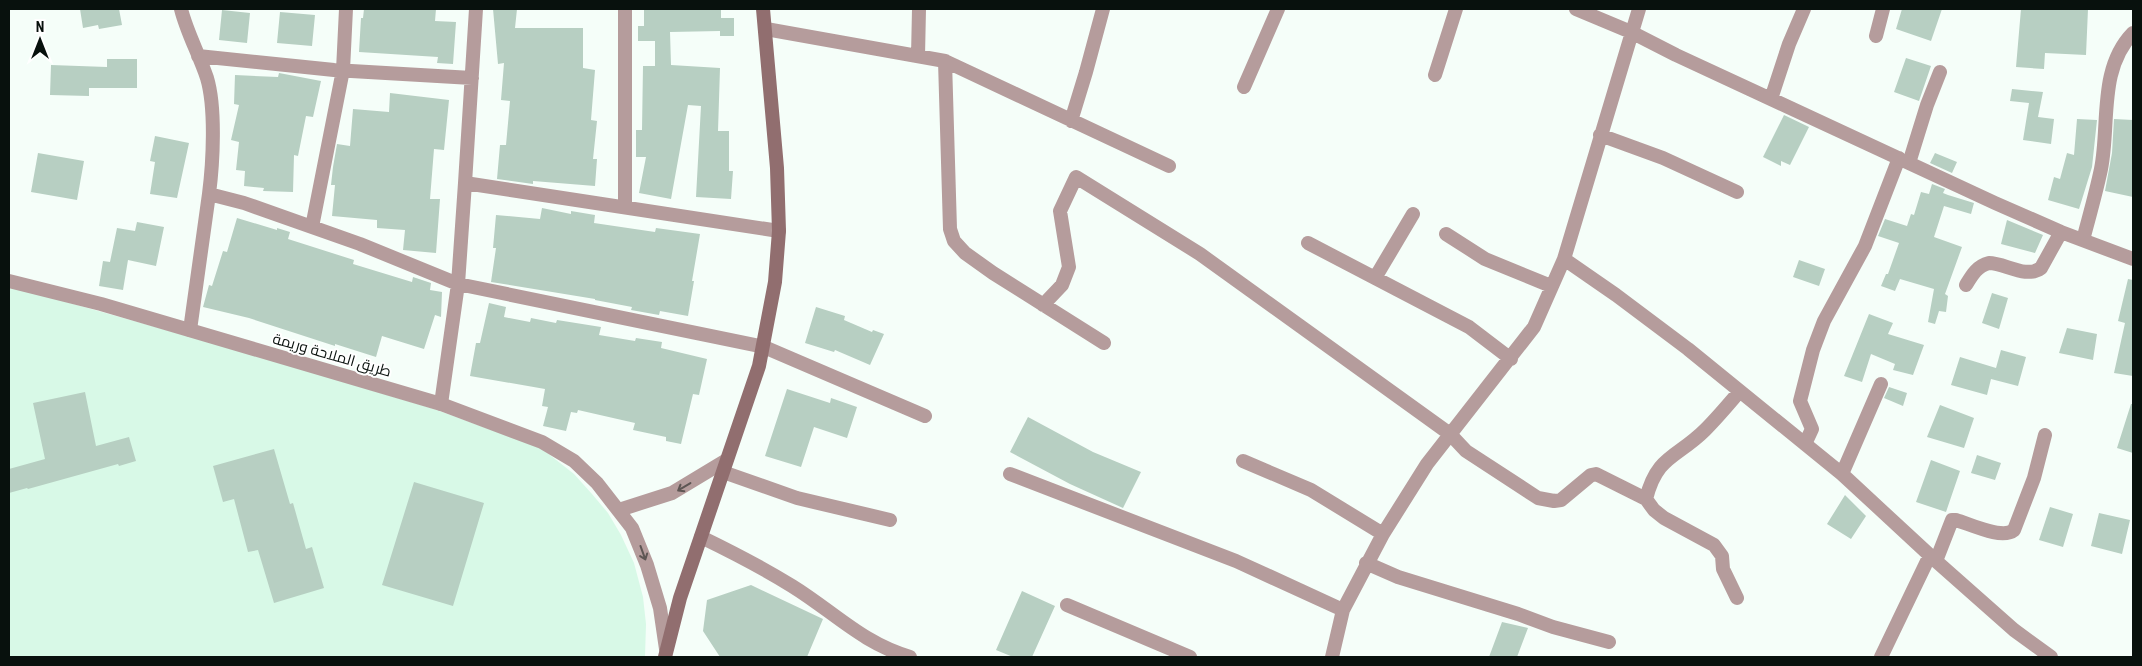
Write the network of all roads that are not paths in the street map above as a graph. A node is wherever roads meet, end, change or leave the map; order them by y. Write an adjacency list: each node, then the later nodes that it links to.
1 (181, 9): 18 (street)
2 (346, 9): 21 (street)
3 (476, 9): 24 (street)
4 (625, 9): 34 (street)
5 (763, 9): 14 (main road)
6 (919, 9): 19 (street)
7 (1102, 9): 27 (street)
8 (1278, 9): 25 (street)
9 (1456, 9): 23 (street)
10 (1576, 9): 15 (street)
11 (1639, 9): 15 (street)
12 (1804, 9): 26 (street)
13 (1883, 9): 17 (street)
14 (766, 29): 19 (street); 37 (main road)
15 (1631, 32): 26 (street); 28 (street)
16 (2133, 34): 40 (street)
17 (1876, 36)
18 (198, 56): 21 (street); 33 (street)
19 (918, 56): 20 (street)
20 (945, 61): 27 (street); 49 (street)
21 (344, 70): 24 (street); 36 (street)
22 (1940, 72): 29 (street)
23 (1435, 75)
24 (472, 78): 31 (street)
25 (1244, 87)
26 (1772, 99): 29 (street)
27 (1071, 121): 30 (street)
28 (1600, 135): 32 (street); 42 (street)
29 (1904, 161): 38 (street); 60 (street)
30 (1169, 166)
31 (465, 183): 34 (street); 46 (street)
32 (1737, 192)
33 (209, 194): 36 (street); 50 (street)
34 (625, 207): 37 (street)
35 (1412, 214): 44 (street)
36 (312, 227): 46 (street)
37 (779, 231): 52 (main road)
38 (2061, 232): 40 (street); 47 (street)
39 (1446, 234): 48 (street)
40 (2083, 240): 43 (street)
41 (1308, 243): 44 (street)
42 (1564, 259): 48 (street); 55 (street)
43 (2133, 259)
44 (1374, 278): 53 (street)
45 (9, 281): 50 (street, طريق الملاحة وريمة)
46 (458, 284): 52 (street); 56 (street)
47 (1966, 285)
48 (1551, 286): 53 (street)
49 (1043, 305): 51 (street); 58 (street)
50 (190, 330): 56 (street, طريق الملاحة وريمة)
51 (1104, 343)
52 (764, 347): 57 (street); 62 (main road)
53 (1511, 358): 58 (street)
54 (1881, 384): 64 (street)
55 (1739, 392): 60 (street); 65 (street)
56 (441, 404): 66 (street, طريق الملاحة وريمة)
57 (925, 416)
58 (1450, 434): 65 (street); 68 (street)
59 (2045, 435): 70 (street)
60 (1805, 444): 64 (street)
61 (1243, 461): 68 (street)
62 (724, 467): 66 (street, one-way to 66); 67 (street); 69 (main road)
63 (1010, 474): 74 (street)
64 (1842, 474): 70 (street)
65 (1646, 499): 72 (street)
66 (619, 510): 76 (street, طريق الملاحة وريمة, one-way to 76)
67 (890, 520)
68 (1383, 534): 71 (street)
69 (700, 537): 76 (main road); 77 (street)
70 (1933, 558): 80 (street); 81 (street)
71 (1366, 563): 74 (street); 75 (street)
72 (1736, 598)
73 (1067, 605): 78 (street)
74 (1343, 610): 79 (street)
75 (1609, 642)
76 (666, 653)
77 (910, 657)
78 (1190, 657)
79 (1332, 657)
80 (1881, 657)
81 (2051, 657)

